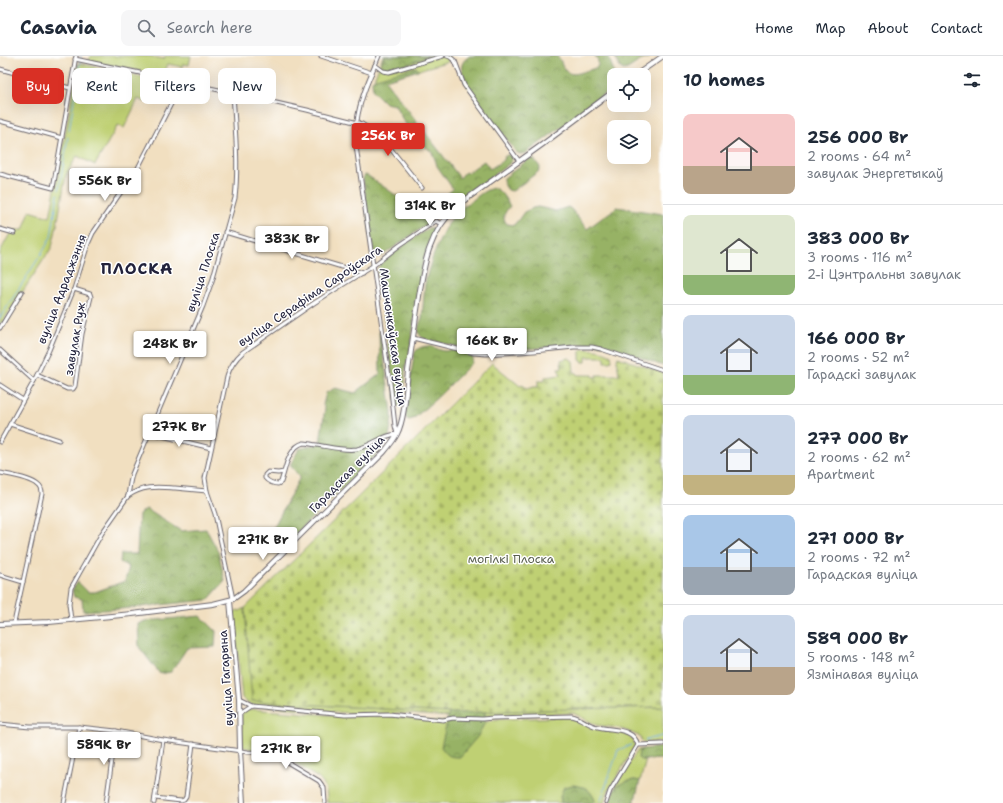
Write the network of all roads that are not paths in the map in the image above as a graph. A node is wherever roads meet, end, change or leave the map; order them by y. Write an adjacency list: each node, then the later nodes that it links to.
1 (87, 56): 8 (street)
2 (321, 56): 13 (street)
3 (379, 56): 9 (street, Машчонкаўская вуліца)
4 (443, 56): 9 (street)
5 (447, 56): 22 (street)
6 (663, 56): 11 (main road)
7 (76, 58): 8 (street); 14 (street)
8 (85, 61): 12 (street)
9 (375, 65): 13 (street, Машчонкаўская вуліца)
10 (0, 68): 14 (street)
11 (646, 68)
12 (140, 73)
13 (372, 73): 20 (street, Машчонкаўская вуліца)
14 (70, 88): 21 (street)
15 (607, 96): 22 (main road, Гарадская вуліца)
16 (276, 103): 20 (street)
17 (171, 104): 31 (street, вуліца Адраджэння)
18 (234, 104): 27 (street, вуліца Плоска)
19 (0, 121): 21 (street)
20 (356, 122): 24 (street); 29 (street, Машчонкаўская вуліца)
21 (62, 138): 23 (street)
22 (519, 161): 25 (main road, Гарадская вуліца)
23 (0, 174)
24 (422, 188)
25 (441, 224): 29 (street, вуліца Серафіма Сароўскага); 34 (main road, Гарадская вуліца)
26 (0, 229): 28 (street)
27 (225, 232): 30 (street); 42 (street, вуліца Плоска)
28 (14, 233)
29 (374, 265): 30 (street, вуліца Серафіма Сароўскага); 43 (street, Машчонкаўская вуліца)
30 (362, 273): 46 (street, вуліца Серафіма Сароўскага)
31 (74, 289): 37 (street, вуліца Адраджэння); 37 (street, завулак Руж)
32 (22, 292): 33 (street)
33 (0, 328)
34 (413, 338): 36 (street); 43 (main road, Гарадская вуліца)
35 (0, 350): 38 (street)
36 (663, 370)
37 (37, 375): 38 (street, вуліца Адраджэння)
38 (34, 381): 40 (street, вуліца Адраджэння)
39 (0, 385): 40 (street)
40 (23, 400): 41 (street, вуліца Адраджэння)
41 (10, 424): 44 (street, вуліца Адраджэння); 45 (street)
42 (150, 433): 46 (street); 50 (street, вуліца Плоска)
43 (397, 434): 47 (street); 53 (main road, Гарадская вуліца)
44 (0, 440)
45 (59, 440)
46 (211, 448): 49 (street, вуліца Серафіма Сароўскага)
47 (284, 472): 47 (street)
48 (0, 473): 52 (street)
49 (207, 491): 50 (street); 53 (street, вуліца Серафіма Сароўскага)
50 (128, 496): 54 (street, вуліца Плоска)
51 (0, 575): 52 (street)
52 (23, 582): 55 (street)
53 (231, 600): 54 (main road, Гарадская вуліца); 57 (main road, вуліца Гагарына)
54 (71, 620): 55 (main road, Гарадская вуліца)
55 (14, 623): 56 (main road, Гарадская вуліца)
56 (0, 624)
57 (239, 700): 58 (street); 59 (main road, вуліца Гагарына)
58 (250, 706): 59 (street); 66 (street)
59 (239, 714): 67 (main road, вуліца Гагарына)
60 (0, 724): 61 (street)
61 (79, 726): 62 (street); 69 (street)
62 (116, 731): 63 (street); 70 (street)
63 (163, 740): 64 (street); 68 (street)
64 (193, 744): 67 (street); 68 (street)
65 (663, 744): 66 (street)
66 (638, 745): 74 (street)
67 (240, 750): 72 (main road, вуліца Гагарына); 73 (street)
68 (155, 798): 71 (street)
69 (64, 803)
70 (106, 803)
71 (154, 803)
72 (243, 803)
73 (324, 803)
74 (606, 803)

